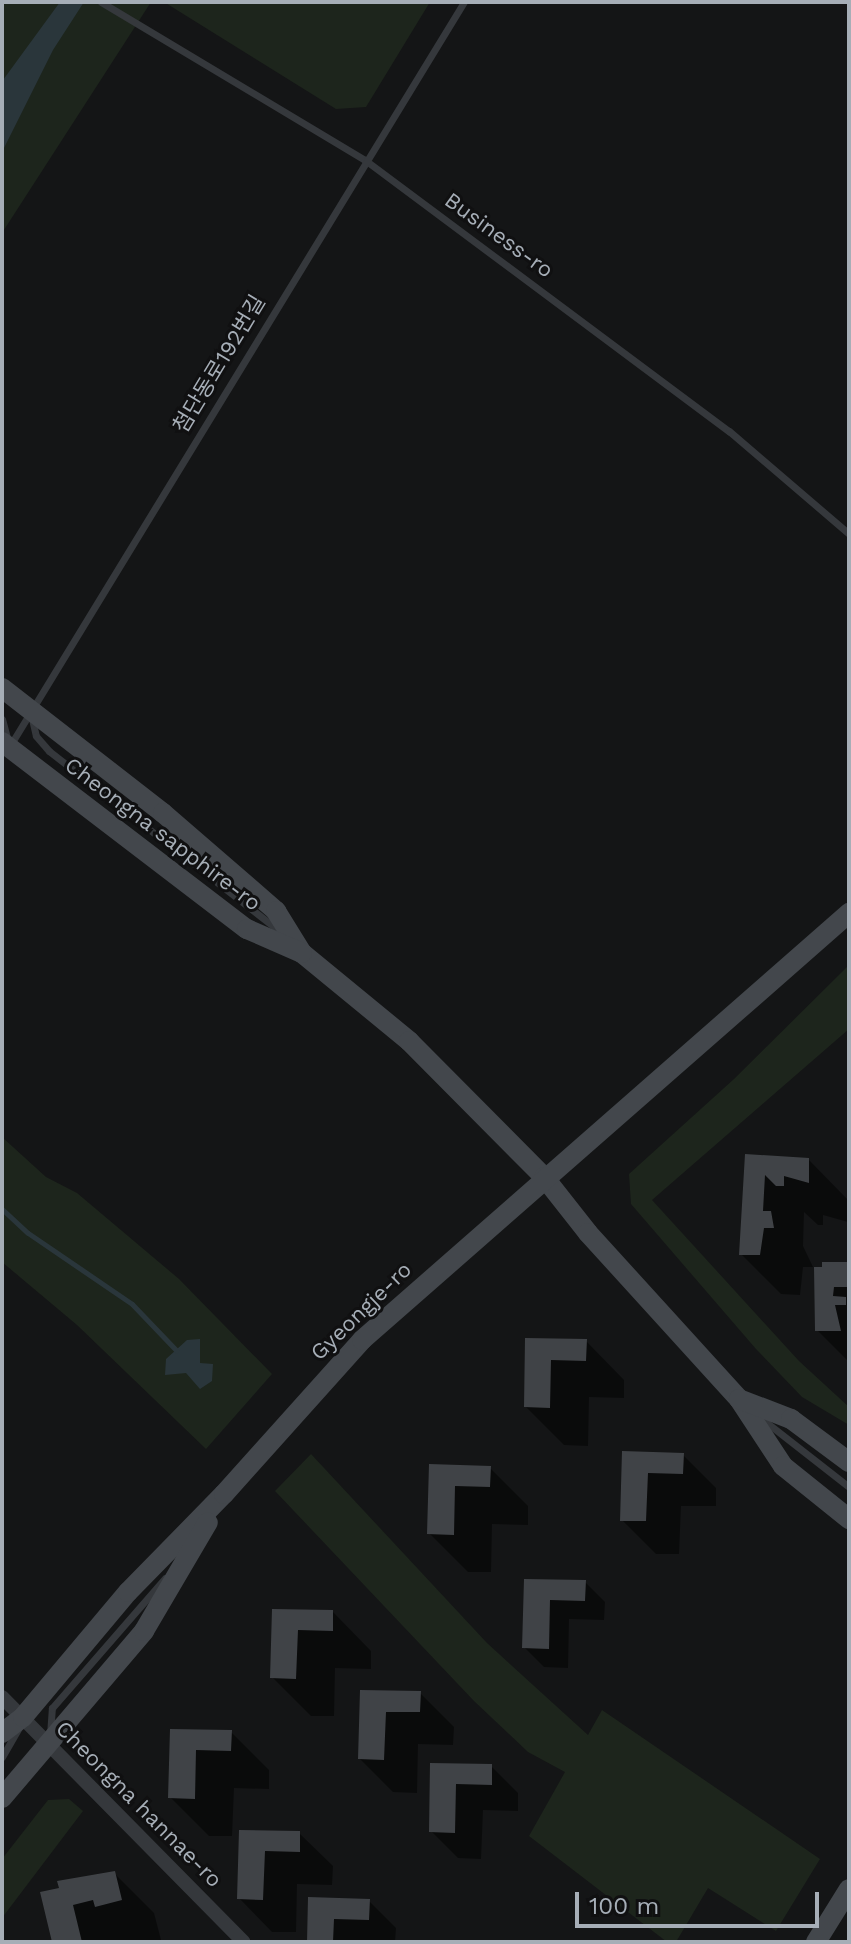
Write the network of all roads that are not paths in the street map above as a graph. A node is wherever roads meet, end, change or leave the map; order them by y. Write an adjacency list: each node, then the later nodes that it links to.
1 (101, 2): 3 (lane, Business-ro)
2 (464, 2): 3 (lane, 첨단동로192번길)
3 (365, 160): 4 (lane, Business-ro); 6 (lane, 첨단동로192번길)
4 (849, 534)
5 (2, 688): 6 (main road)
6 (30, 708): 8 (lane, 첨단동로192번길); 10 (main road)
7 (2, 719): 8 (lane)
8 (6, 744): 10 (main road, Cheongna sapphire-ro)
9 (849, 913): 11 (main road, Gyeongje-ro)
10 (302, 953): 11 (main road)
11 (544, 1177): 12 (main road); 15 (main road, Gyeongje-ro)
12 (739, 1399): 13 (main road); 14 (lane); 16 (main road)
13 (849, 1462)
14 (849, 1487)
15 (224, 1494): 18 (main road, Gyeongje-ro); 20 (main road, Gyeongje-ro)
16 (849, 1519)
17 (2, 1697): 18 (street, Cheongna hannae-ro)
18 (23, 1717): 19 (main road, Gyeongje-ro); 20 (street, Cheongna hannae-ro); 21 (lane)
19 (2, 1733)
20 (49, 1745): 22 (main road, Gyeongje-ro); 24 (street, Cheongna hannae-ro)
21 (2, 1757)
22 (5, 1796)
23 (849, 1889): 25 (main road)
24 (244, 1942)
25 (816, 1942)

